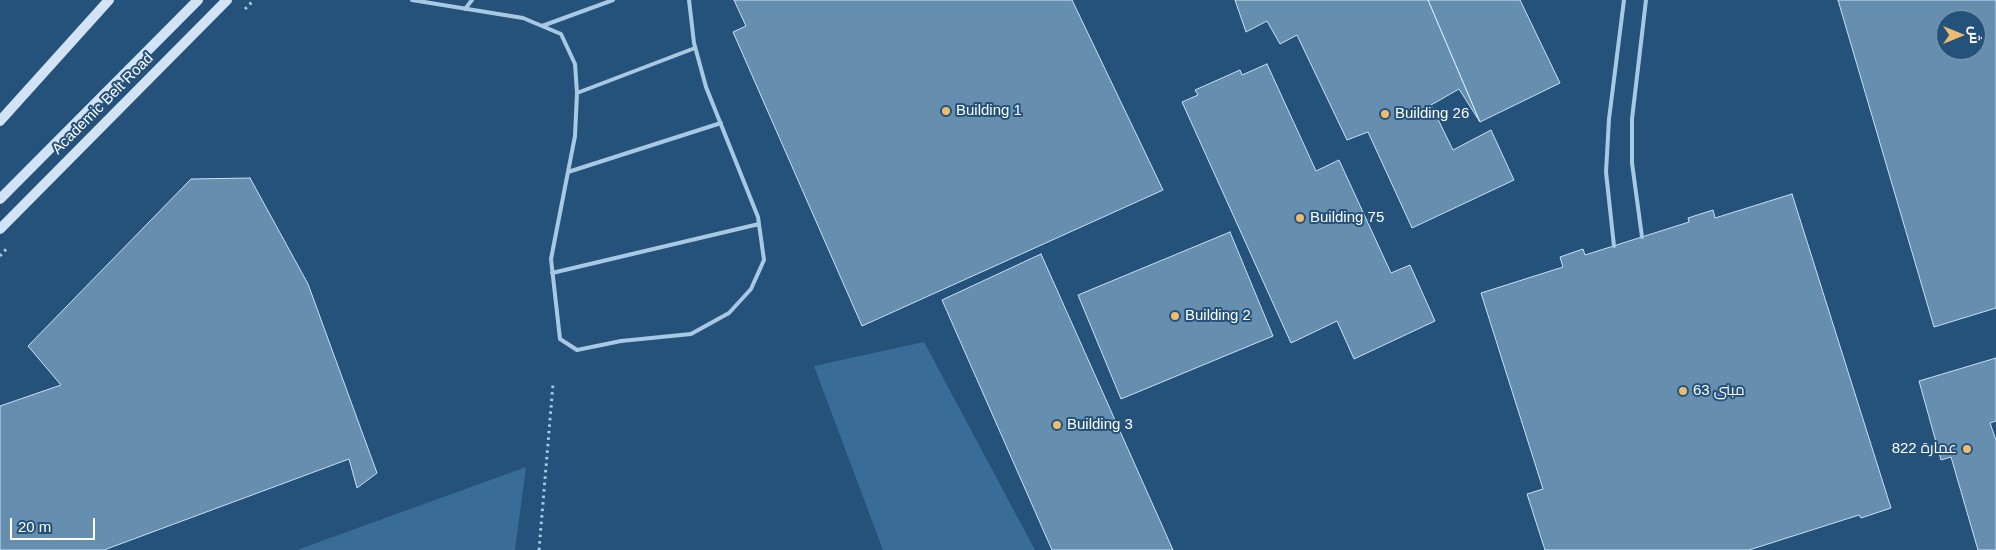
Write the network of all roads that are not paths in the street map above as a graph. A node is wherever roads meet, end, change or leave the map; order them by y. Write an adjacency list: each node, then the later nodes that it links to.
1 (109, 0): 14 (street)
2 (198, 0): 17 (street, Academic Belt Road)
3 (227, 0): 19 (street, Academic Belt Road)
4 (412, 0): 10 (lane)
5 (472, 0): 10 (lane)
6 (613, 0): 11 (lane)
7 (689, 0): 12 (lane)
8 (1624, 0): 21 (lane)
9 (1646, 0): 20 (lane)
10 (464, 9): 11 (lane)
11 (542, 26): 13 (lane)
12 (695, 48): 13 (lane); 15 (lane)
13 (577, 93): 16 (lane)
14 (0, 121)
15 (721, 123): 16 (lane); 18 (lane)
16 (568, 172): 22 (lane)
17 (0, 199)
18 (758, 224): 22 (lane); 22 (lane)
19 (0, 229)
20 (1642, 237)
21 (1614, 246)
22 (552, 273)

